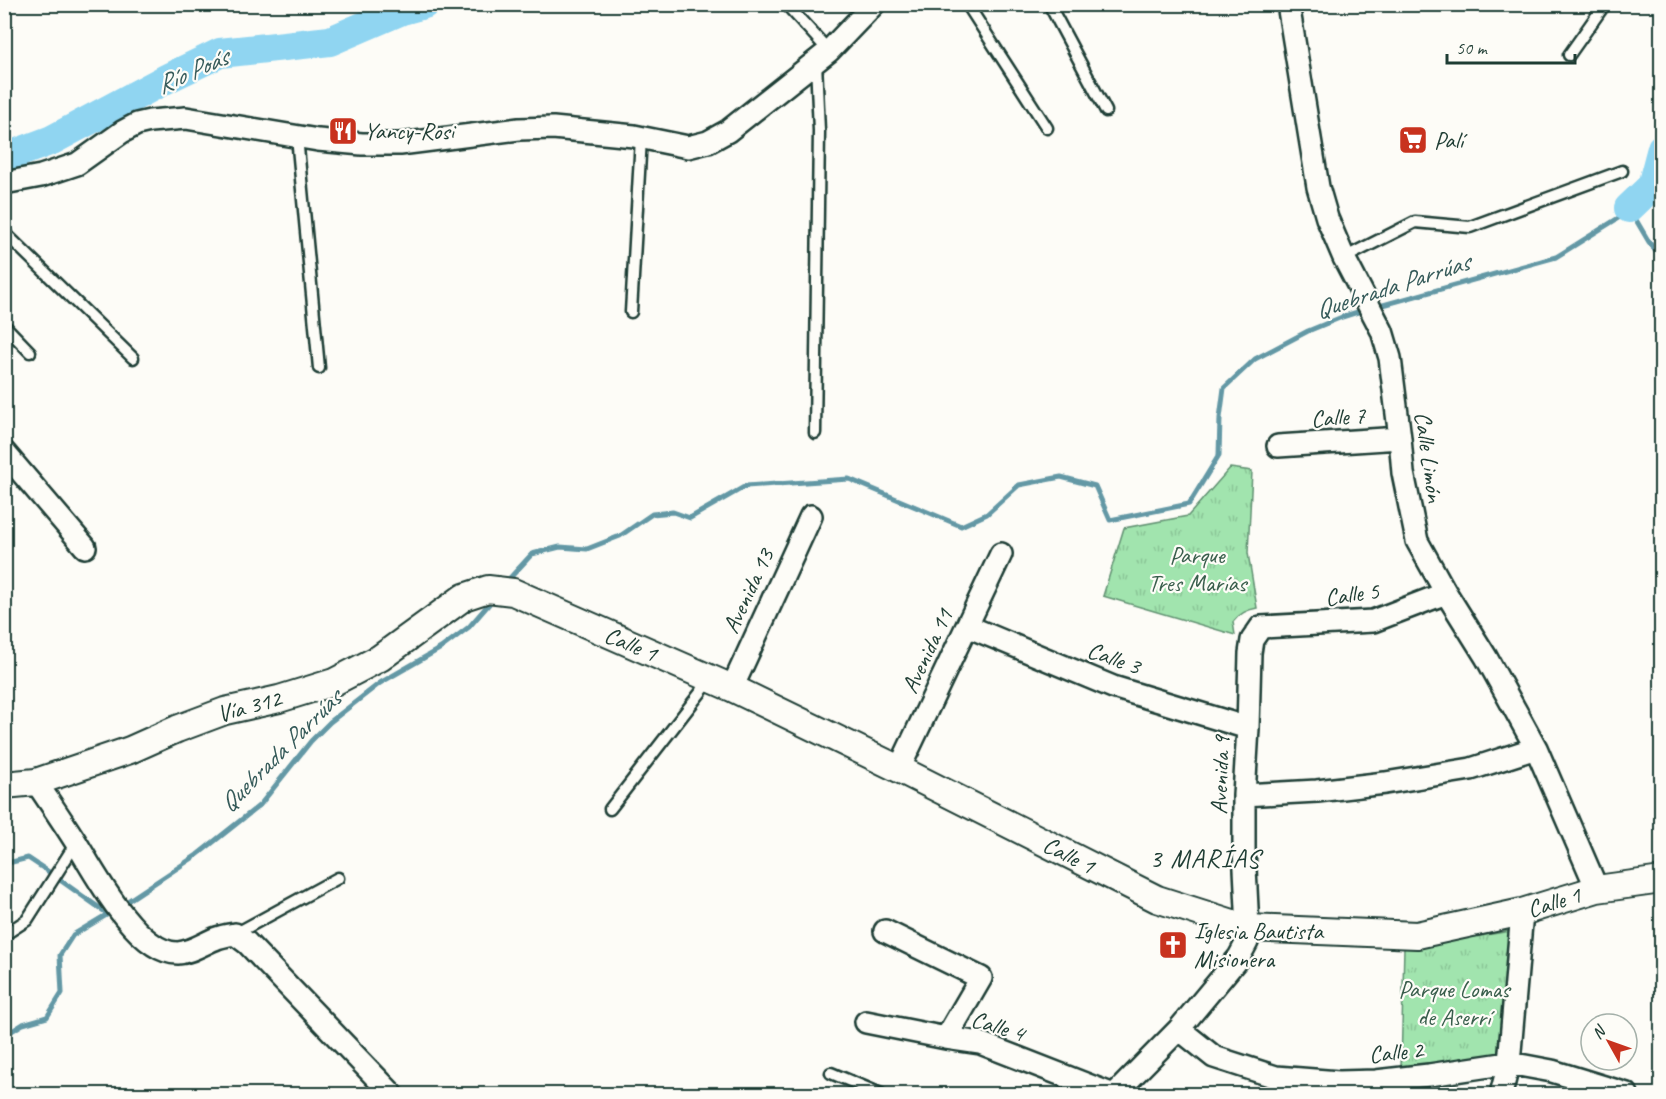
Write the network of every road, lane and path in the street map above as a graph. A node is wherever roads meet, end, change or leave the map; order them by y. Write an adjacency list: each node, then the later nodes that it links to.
1 (786, 4): 7 (lane)
2 (874, 4): 7 (street)
3 (967, 4): 10 (lane)
4 (1049, 4): 9 (lane)
5 (1288, 4): 16 (street, Calle Limón)
6 (1605, 4): 8 (lane)
7 (822, 56): 12 (street); 22 (lane)
8 (1569, 56)
9 (1106, 111)
10 (1047, 128)
11 (297, 137): 12 (street); 14 (street); 21 (lane)
12 (641, 138): 17 (lane)
13 (1622, 171): 16 (lane)
14 (4, 183)
15 (4, 232): 20 (lane)
16 (1344, 258): 23 (street, Calle Limón)
17 (631, 312)
18 (4, 325): 19 (lane)
19 (30, 352)
20 (134, 358)
21 (319, 368)
22 (815, 433)
23 (1400, 438): 24 (street, Calle 7); 30 (street, Calle Limón)
24 (1278, 446)
25 (4, 452): 27 (street)
26 (811, 516): 33 (street, Avenida 13)
27 (85, 547)
28 (1001, 554): 31 (street, Avenida 11)
29 (513, 592): 33 (street, Calle 1); 37 (street, Vía 312)
30 (1446, 593): 32 (street, Calle 5); 35 (street, Calle Limón)
31 (967, 627): 34 (street, Calle 3); 36 (street, Avenida 11)
32 (1261, 627): 34 (street, Avenida 9)
33 (721, 683): 36 (street, Calle 1); 40 (lane)
34 (1248, 728): 39 (street, Avenida 9)
35 (1536, 748): 39 (street); 44 (street, Calle Limón)
36 (899, 769): 46 (street, Calle 1)
37 (36, 782): 38 (street, Vía 312); 41 (street)
38 (4, 785)
39 (1244, 795): 46 (street, Avenida 9)
40 (610, 809)
41 (76, 843): 48 (street); 49 (lane)
42 (338, 878): 48 (lane)
43 (1662, 880): 44 (street, Calle 1)
44 (1597, 889): 45 (street, Calle 1)
45 (1522, 912): 46 (street, Calle 1); 53 (street)
46 (1248, 927): 51 (street, Avenida 9)
47 (885, 931): 52 (street)
48 (235, 934): 57 (street)
49 (4, 935)
50 (866, 1022): 52 (street, Calle 4)
51 (1179, 1029): 56 (street, Calle 2); 59 (street, Avenida 9)
52 (946, 1038): 59 (street, Calle 4)
53 (1509, 1063): 55 (street, Calle 2); 60 (street); 61 (street, Calle 2)
54 (831, 1073): 58 (lane)
55 (1426, 1085): 56 (street, Calle 2)
56 (1271, 1086)
57 (392, 1095)
58 (881, 1095)
59 (1113, 1095)
60 (1501, 1095)
61 (1627, 1095)

